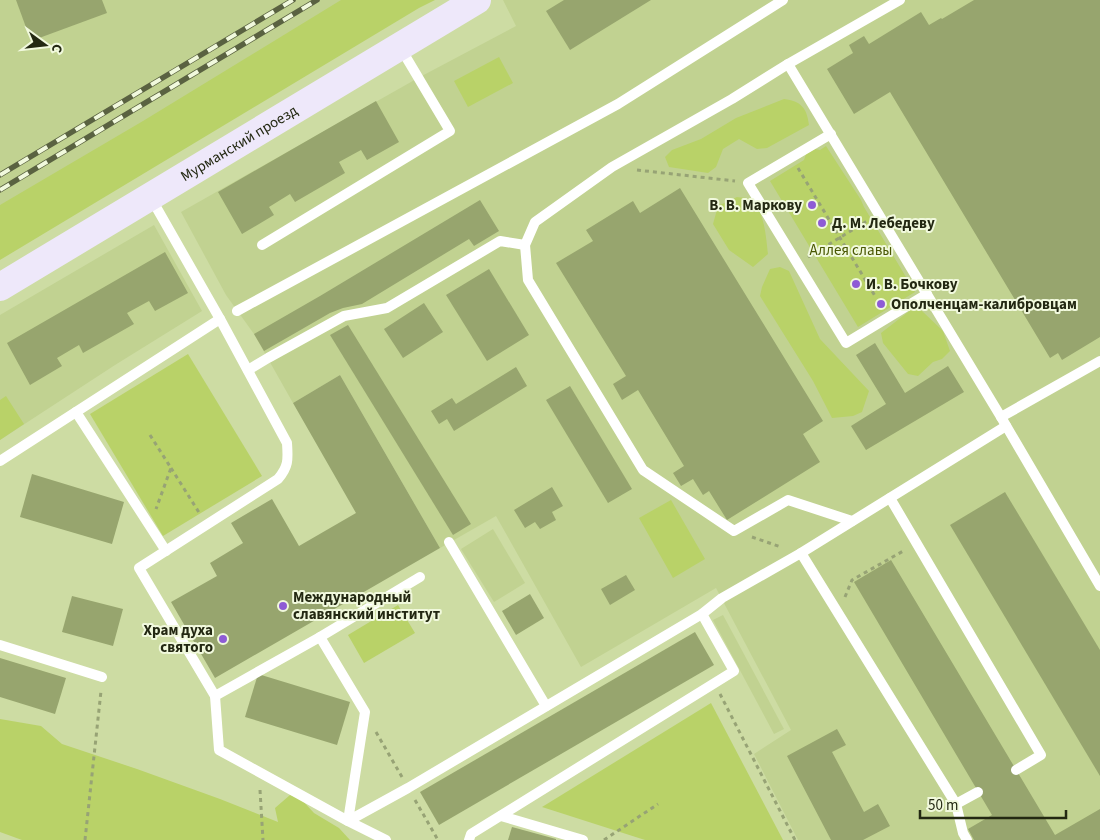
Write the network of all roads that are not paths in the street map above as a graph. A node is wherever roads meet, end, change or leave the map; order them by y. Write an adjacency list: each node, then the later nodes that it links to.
1 (476, 0): 4 (street, Мурманский проезд)
2 (782, 0): 12 (lane)
3 (900, 0): 5 (lane)
4 (399, 46): 7 (street, Мурманский проезд); 9 (lane)
5 (788, 64): 6 (lane); 8 (lane)
6 (831, 134): 11 (lane); 11 (lane)
7 (150, 197): 10 (street, Мурманский проезд); 13 (lane)
8 (525, 245): 15 (lane); 20 (lane)
9 (262, 246)
10 (0, 287)
11 (927, 294): 17 (lane)
12 (237, 311)
13 (220, 319): 15 (lane); 16 (lane)
14 (1100, 360): 17 (lane)
15 (248, 370): 22 (lane)
16 (76, 412): 18 (lane); 22 (lane)
17 (1003, 422): 19 (lane); 25 (lane)
18 (0, 461)
19 (890, 498): 20 (lane); 32 (lane)
20 (852, 521): 23 (lane)
21 (449, 542): 31 (lane)
22 (166, 551): 30 (lane)
23 (801, 554): 26 (lane); 34 (lane)
24 (420, 577): 27 (lane)
25 (1100, 586)
26 (702, 614): 31 (lane); 35 (lane)
27 (320, 637): 30 (lane); 36 (lane)
28 (0, 645): 29 (lane)
29 (102, 677)
30 (215, 696): 36 (lane)
31 (546, 706): 36 (lane)
32 (1016, 770)
33 (978, 792): 34 (lane)
34 (956, 804): 40 (lane)
35 (501, 816): 38 (lane); 39 (lane)
36 (348, 821): 37 (lane)
37 (386, 840)
38 (469, 840)
39 (583, 840)
40 (967, 840)

